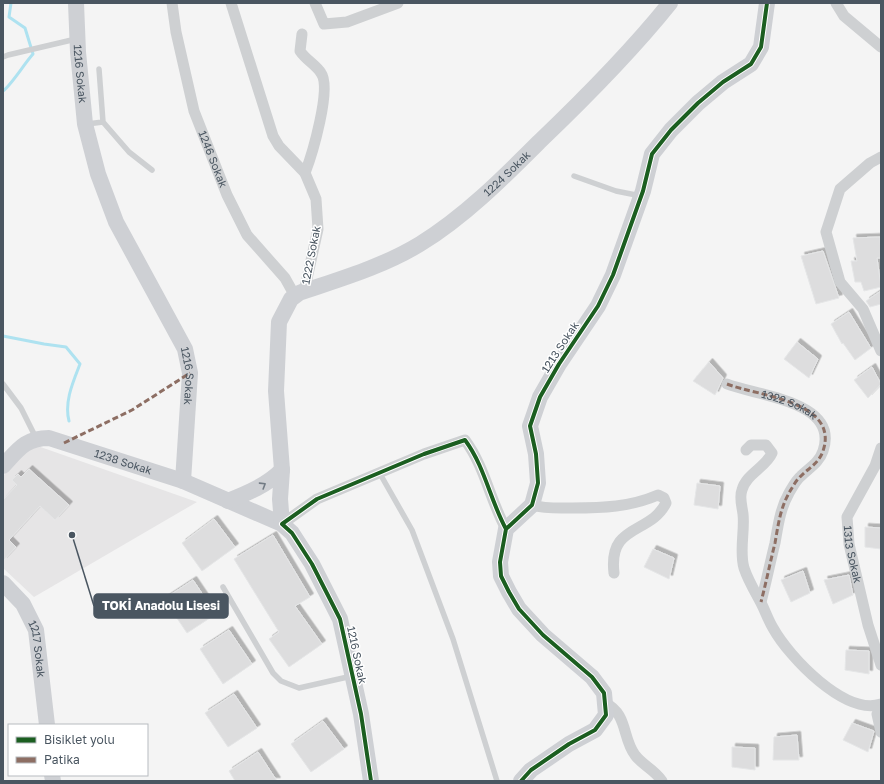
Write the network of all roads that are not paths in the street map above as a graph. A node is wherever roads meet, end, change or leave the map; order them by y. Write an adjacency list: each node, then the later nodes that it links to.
1 (76, 3): 10 (street, 1216 Sokak)
2 (172, 3): 21 (street, 1246 Sokak)
3 (231, 3): 18 (street, 1222 Sokak)
4 (315, 3): 5 (street)
5 (398, 3)
6 (670, 3): 21 (street, 1224 Sokak)
7 (767, 3): 20 (street, 1213 Sokak)
8 (836, 3): 11 (street)
9 (302, 34): 18 (street)
10 (77, 38): 12 (lane); 15 (street, 1216 Sokak)
11 (881, 47)
12 (3, 57)
13 (99, 69): 14 (lane)
14 (103, 122): 15 (lane); 17 (lane)
15 (85, 124): 31 (street, 1216 Sokak)
16 (881, 157): 22 (street)
17 (152, 170)
18 (305, 173): 21 (street, 1222 Sokak)
19 (574, 176): 20 (lane)
20 (641, 196): 33 (street, 1213 Sokak)
21 (300, 294): 29 (street, 1222 Sokak)
22 (881, 351)
23 (3, 384): 25 (lane)
24 (726, 384): 39 (street, 1322 Sokak)
25 (36, 438): 28 (street); 31 (street, 1238 Sokak)
26 (881, 448): 40 (street, 1313 Sokak)
27 (746, 450): 39 (street)
28 (3, 466)
29 (282, 470): 32 (street, one-way to 29); 34 (street, 1222 Sokak)
30 (380, 472): 34 (street); 35 (street); 48 (lane)
31 (183, 481): 32 (street, 1216 Sokak)
32 (228, 501): 34 (street, 1216 Sokak)
33 (532, 506): 35 (street); 36 (street)
34 (282, 524): 41 (street, 1216 Sokak)
35 (506, 529): 42 (street)
36 (614, 573)
37 (3, 583): 45 (street, 1217 Sokak)
38 (223, 586): 41 (lane)
39 (761, 602): 43 (street)
40 (881, 665)
41 (352, 676): 47 (street, 1216 Sokak)
42 (605, 703): 49 (street); 50 (street)
43 (881, 704)
44 (881, 710): 46 (street)
45 (47, 724)
46 (881, 732)
47 (371, 781)
48 (497, 781)
49 (521, 781)
50 (662, 781)

